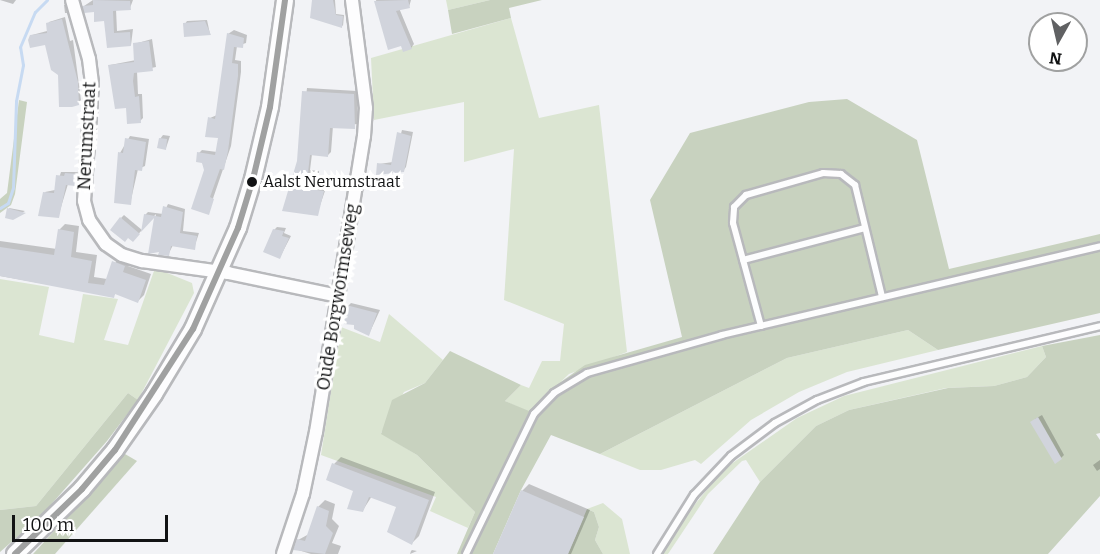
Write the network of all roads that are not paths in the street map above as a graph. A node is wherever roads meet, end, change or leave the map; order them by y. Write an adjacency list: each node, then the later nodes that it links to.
1 (72, 0): 7 (street, Nerumstraat)
2 (285, 0): 7 (main road)
3 (352, 0): 8 (street, Oude Borgwormseweg)
4 (865, 228): 6 (lane); 6 (lane); 9 (lane)
5 (1100, 246): 9 (lane)
6 (743, 260): 10 (lane)
7 (220, 272): 8 (street, Nerumstraat); 12 (main road)
8 (338, 296): 13 (street, Oude Borgwormseweg)
9 (882, 297): 10 (lane)
10 (761, 326): 14 (lane)
11 (1100, 326): 15 (lane)
12 (15, 554)
13 (283, 554)
14 (466, 554)
15 (657, 554)

